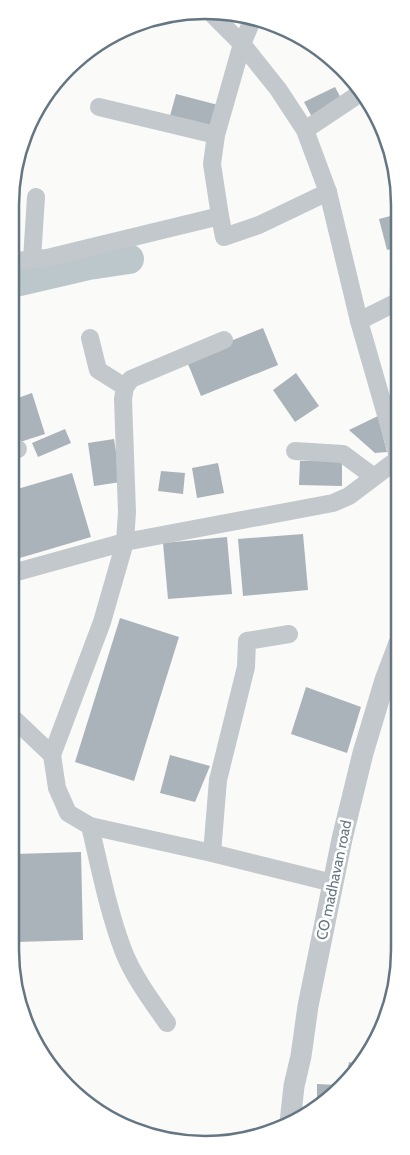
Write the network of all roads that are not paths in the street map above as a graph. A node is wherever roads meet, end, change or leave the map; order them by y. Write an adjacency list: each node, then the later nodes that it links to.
1 (217, 19): 3 (street)
2 (250, 24): 3 (street)
3 (242, 44): 6 (street); 7 (street)
4 (356, 96): 6 (street)
5 (98, 106): 7 (street)
6 (305, 130): 8 (street)
7 (216, 135): 10 (street)
8 (328, 192): 10 (street); 13 (street)
9 (36, 197): 11 (street)
10 (220, 216): 11 (street)
11 (24, 260)
12 (391, 305): 13 (street)
13 (359, 322): 17 (street)
14 (90, 338): 16 (street)
15 (224, 340): 16 (street)
16 (125, 387): 21 (street)
17 (391, 432)
18 (295, 452): 20 (street)
19 (391, 465): 20 (street)
20 (374, 477): 21 (street)
21 (125, 542): 22 (street); 26 (street)
22 (19, 571)
23 (289, 634): 28 (street)
24 (391, 666): 29 (street, CO madhavan road)
25 (19, 724): 26 (street)
26 (52, 755): 27 (street)
27 (90, 826): 28 (street); 30 (street)
28 (212, 853): 29 (street)
29 (333, 883): 31 (street, CO madhavan road)
30 (166, 1023)
31 (291, 1115)

